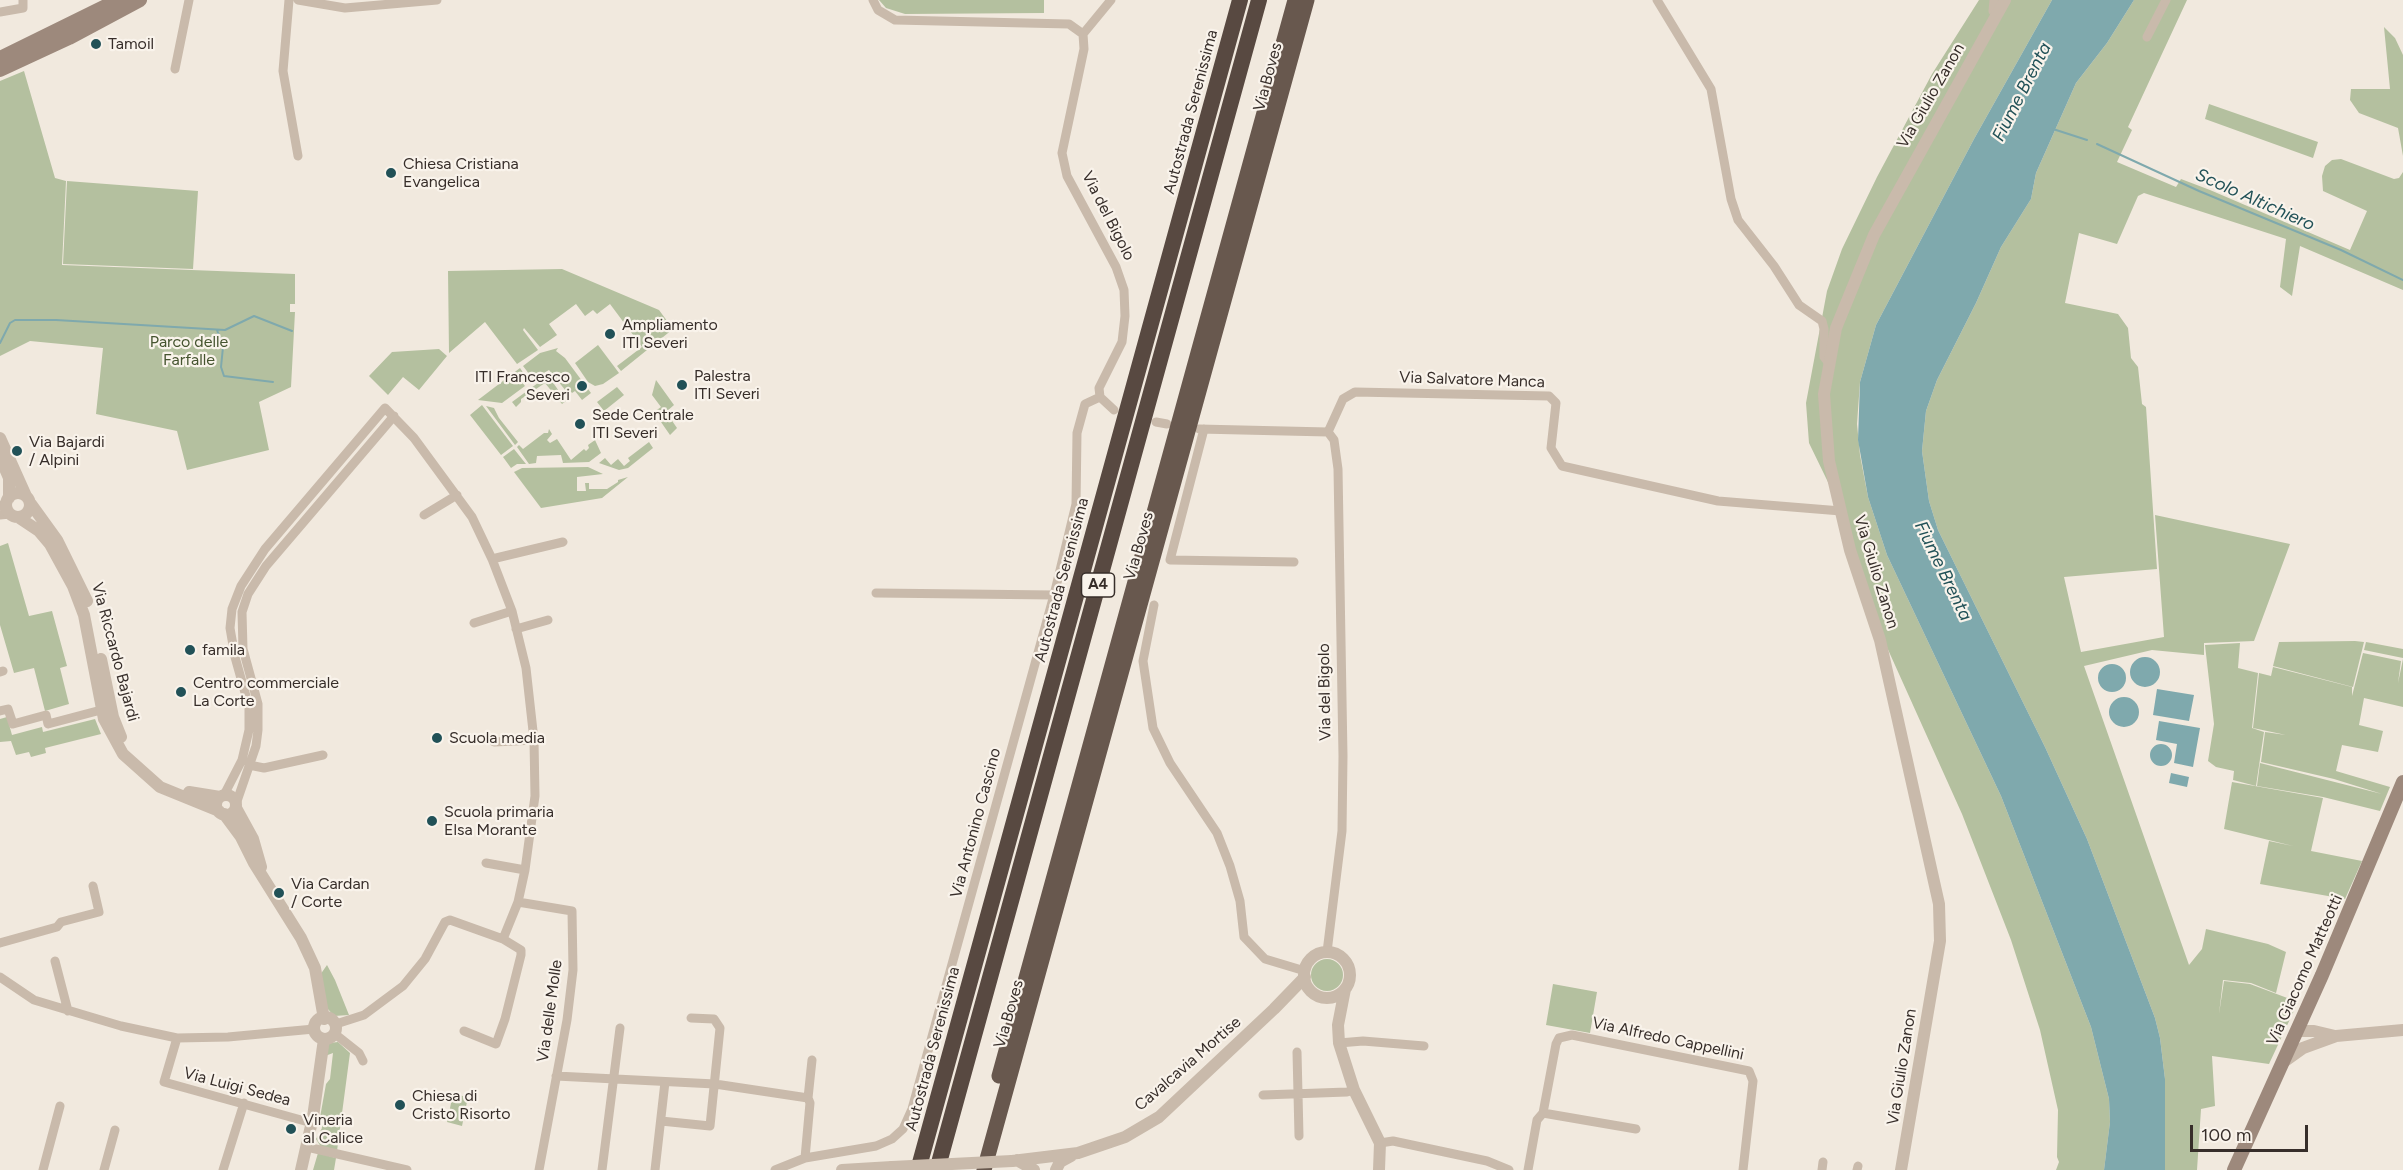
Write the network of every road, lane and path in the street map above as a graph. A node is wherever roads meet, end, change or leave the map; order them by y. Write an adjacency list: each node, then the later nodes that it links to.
1 (23, 0): 18 (street)
2 (118, 0): 22 (main road)
3 (140, 0): 24 (main road)
4 (189, 0): 23 (street)
5 (289, 0): 25 (street)
6 (298, 0): 7 (street)
7 (437, 0)
8 (873, 0): 20 (street)
9 (1111, 0): 20 (street)
10 (1240, 0): 128 (highway, Autostrada Serenissima / A4)
11 (1258, 0): 129 (highway, A4)
12 (1295, 0): 115 (highway, Via Boves)
13 (1308, 0): 130 (highway, Via Boves)
14 (1657, 0): 26 (street)
15 (1994, 0): 19 (street)
16 (2005, 0): 19 (street, Via Giulio Zanon)
17 (2166, 0): 21 (street)
18 (0, 12)
19 (1996, 16): 26 (street, Via Giulio Zanon)
20 (1083, 34): 27 (street, Via del Bigolo)
21 (2147, 37)
22 (0, 58)
23 (175, 69)
24 (0, 70)
25 (298, 156)
26 (1828, 363): 40 (street, Via Giulio Zanon)
27 (1100, 397): 28 (street); 47 (street, Via Antonino Cascino)
28 (1114, 410)
29 (394, 416): 35 (street); 36 (street); 37 (street)
30 (1156, 422): 31 (street)
31 (1167, 424)
32 (1328, 432): 40 (street, Via Salvatore Manca); 44 (street); 71 (street, Via del Bigolo)
33 (0, 438): 38 (street, Via Riccardo Bajardi)
34 (0, 457): 39 (street)
35 (314, 491): 37 (street); 45 (street)
36 (457, 495): 41 (street); 43 (street)
37 (322, 499): 45 (street)
38 (28, 500): 39 (street); 39 (street); 61 (street, Via Riccardo Bajardi)
39 (7, 509): 53 (street, Via Riccardo Bajardi)
40 (1841, 511): 137 (street, Via Giulio Zanon)
41 (423, 515)
42 (563, 542): 43 (street)
43 (492, 559): 49 (street)
44 (1294, 562)
45 (252, 576): 55 (street)
46 (876, 593): 47 (street)
47 (1054, 595): 116 (street, Via Antonino Cascino)
48 (1154, 605): 73 (street)
49 (512, 611): 51 (street); 52 (street)
50 (548, 620): 52 (street)
51 (474, 623)
52 (516, 629): 56 (street)
53 (101, 710): 54 (street); 63 (street, Via Riccardo Bajardi)
54 (0, 711)
55 (254, 730): 59 (street); 61 (street)
56 (534, 740): 57 (street); 65 (street)
57 (495, 742)
58 (323, 755): 59 (street)
59 (249, 765): 62 (street)
60 (2403, 782): 77 (main road, Via Giacomo Matteotti)
61 (222, 796): 62 (street, Via Riccardo Bajardi); 63 (street)
62 (236, 806): 63 (street); 66 (street)
63 (221, 813): 66 (street)
64 (486, 863): 65 (street)
65 (525, 870): 68 (street)
66 (263, 874): 79 (street)
67 (93, 886): 70 (street)
68 (518, 902): 69 (street); 96 (street, Via delle Molle)
69 (503, 939): 84 (street); 86 (street)
70 (0, 943)
71 (1327, 952): 73 (street); 75 (street)
72 (55, 961): 76 (street)
73 (1305, 974): 75 (street); 114 (street, Cavalcavia Mortise)
74 (0, 977): 76 (street)
75 (1345, 989): 89 (street)
76 (68, 1011): 88 (street)
77 (2305, 1013): 82 (street); 85 (main road, Via Giacomo Matteotti)
78 (691, 1018): 99 (street)
79 (324, 1019): 81 (street); 86 (street)
80 (620, 1028): 97 (street)
81 (314, 1029): 86 (street); 88 (street)
82 (2314, 1030): 85 (street); 87 (street)
83 (2403, 1030): 87 (street)
84 (465, 1031)
85 (2296, 1031): 90 (street); 95 (main road, Via Giacomo Matteotti)
86 (332, 1032): 93 (street); 108 (street)
87 (2336, 1036): 90 (street)
88 (177, 1038): 104 (street, Via Luigi Sedea)
89 (1339, 1043): 91 (street); 100 (street)
90 (2312, 1044): 95 (street)
91 (1424, 1046)
92 (1297, 1052): 101 (street)
93 (363, 1060)
94 (812, 1060): 103 (street)
95 (2283, 1063): 138 (main road, Via Giacomo Matteotti)
96 (556, 1076): 97 (street); 123 (street, Via delle Molle)
97 (614, 1079): 98 (street); 124 (street)
98 (665, 1082): 99 (street); 107 (street)
99 (715, 1084): 103 (street); 107 (street)
100 (1354, 1089): 101 (street); 112 (street)
101 (1298, 1093): 102 (street); 111 (street)
102 (1263, 1095)
103 (808, 1098): 116 (street)
104 (244, 1103): 108 (street, Via Luigi Sedea); 120 (street)
105 (60, 1106): 118 (street)
106 (1543, 1113): 109 (street); 135 (street, Via Alfredo Cappellini); 136 (street, Via Alfredo Cappellini)
107 (662, 1121): 125 (street)
108 (312, 1123): 113 (street)
109 (1636, 1129)
110 (116, 1130): 119 (street)
111 (1299, 1136)
112 (1380, 1143): 133 (street); 134 (street)
113 (307, 1147): 121 (street); 122 (street)
114 (1078, 1153): 117 (street, Cavalcavia Mortise); 132 (street, Cavalcavia Mortise)
115 (978, 1154)
116 (805, 1158): 126 (street, Via Antonino Cascino)
117 (1015, 1160): 127 (street, Cavalcavia Mortise, bridge); 131 (street)
118 (43, 1170)
119 (104, 1170)
120 (223, 1170)
121 (301, 1170)
122 (407, 1170)
123 (539, 1170)
124 (602, 1170)
125 (655, 1170)
126 (775, 1170)
127 (842, 1170)
128 (918, 1170)
129 (937, 1170)
130 (984, 1170)
131 (1034, 1170)
132 (1056, 1170)
133 (1379, 1170)
134 (1509, 1170)
135 (1528, 1170)
136 (1743, 1170)
137 (1901, 1170)
138 (2234, 1170)

